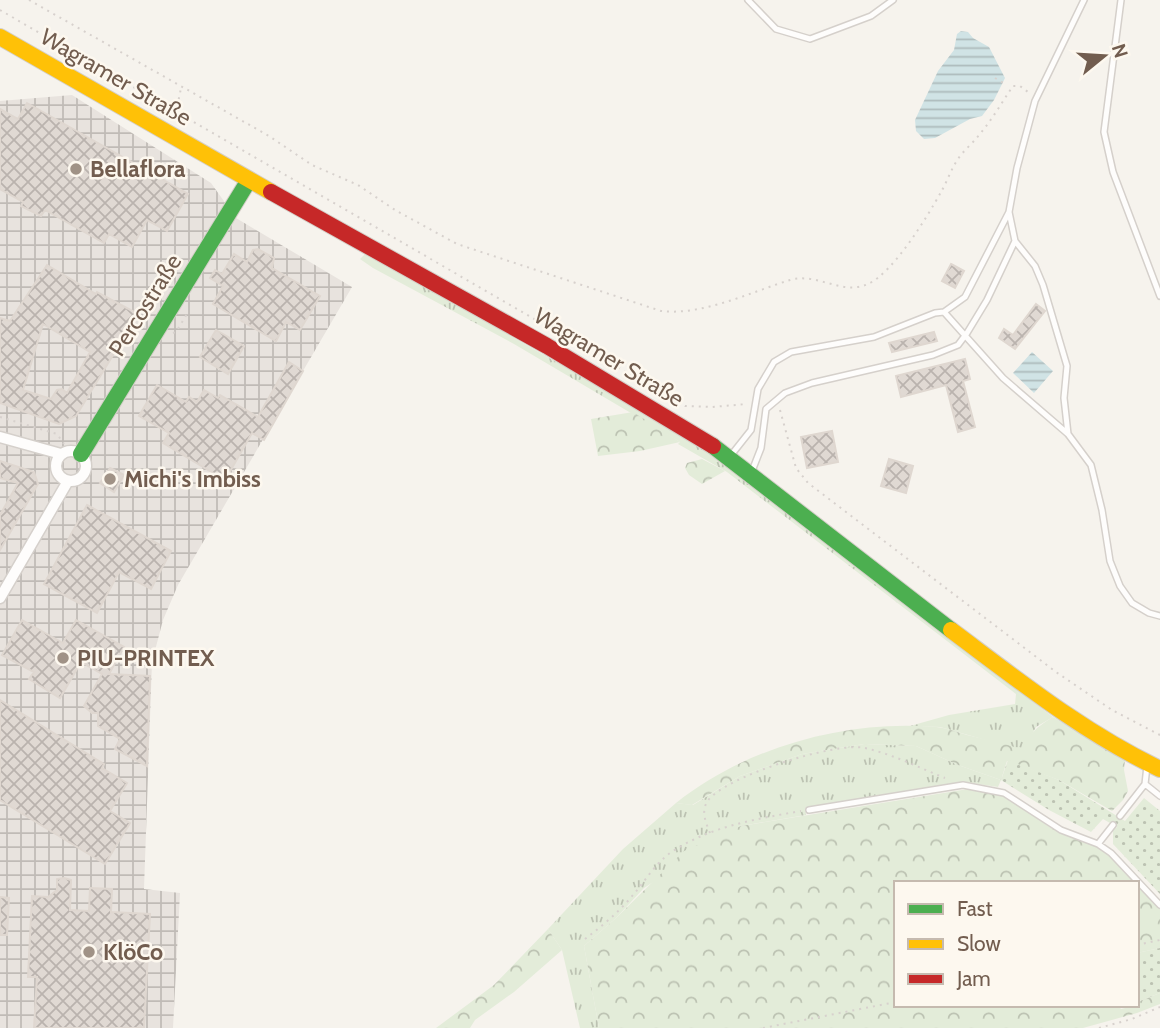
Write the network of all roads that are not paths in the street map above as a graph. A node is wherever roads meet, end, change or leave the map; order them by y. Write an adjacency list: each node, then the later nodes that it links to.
1 (748, 0): 2 (lane)
2 (893, 0)
3 (1084, 0): 7 (lane)
4 (1121, 0): 9 (lane)
5 (0, 37): 6 (main road, Wagramer Straße)
6 (249, 180): 16 (main road, Percostraße); 17 (main road, Wagramer Straße)
7 (1009, 212): 8 (lane); 10 (lane)
8 (1015, 241): 11 (lane); 14 (lane)
9 (1160, 296)
10 (944, 312): 11 (lane); 12 (lane)
11 (964, 337): 13 (lane); 14 (lane)
12 (755, 402): 13 (lane); 17 (lane)
13 (772, 404): 18 (lane)
14 (1068, 434): 21 (lane)
15 (0, 437): 16 (street)
16 (70, 453): 19 (street); 19 (street)
17 (730, 457): 18 (main road, Wagramer Straße)
18 (751, 474): 22 (main road, Wagramer Straße)
19 (68, 481): 20 (street)
20 (0, 597)
21 (1160, 615)
22 (1154, 766): 23 (lane)
23 (1145, 784): 24 (lane); 26 (lane)
24 (1160, 796)
25 (809, 810): 28 (lane)
26 (1121, 816)
27 (1113, 825): 28 (lane)
28 (1098, 844): 29 (lane)
29 (1137, 881)
30 (1139, 883): 31 (lane)
31 (1160, 905)

